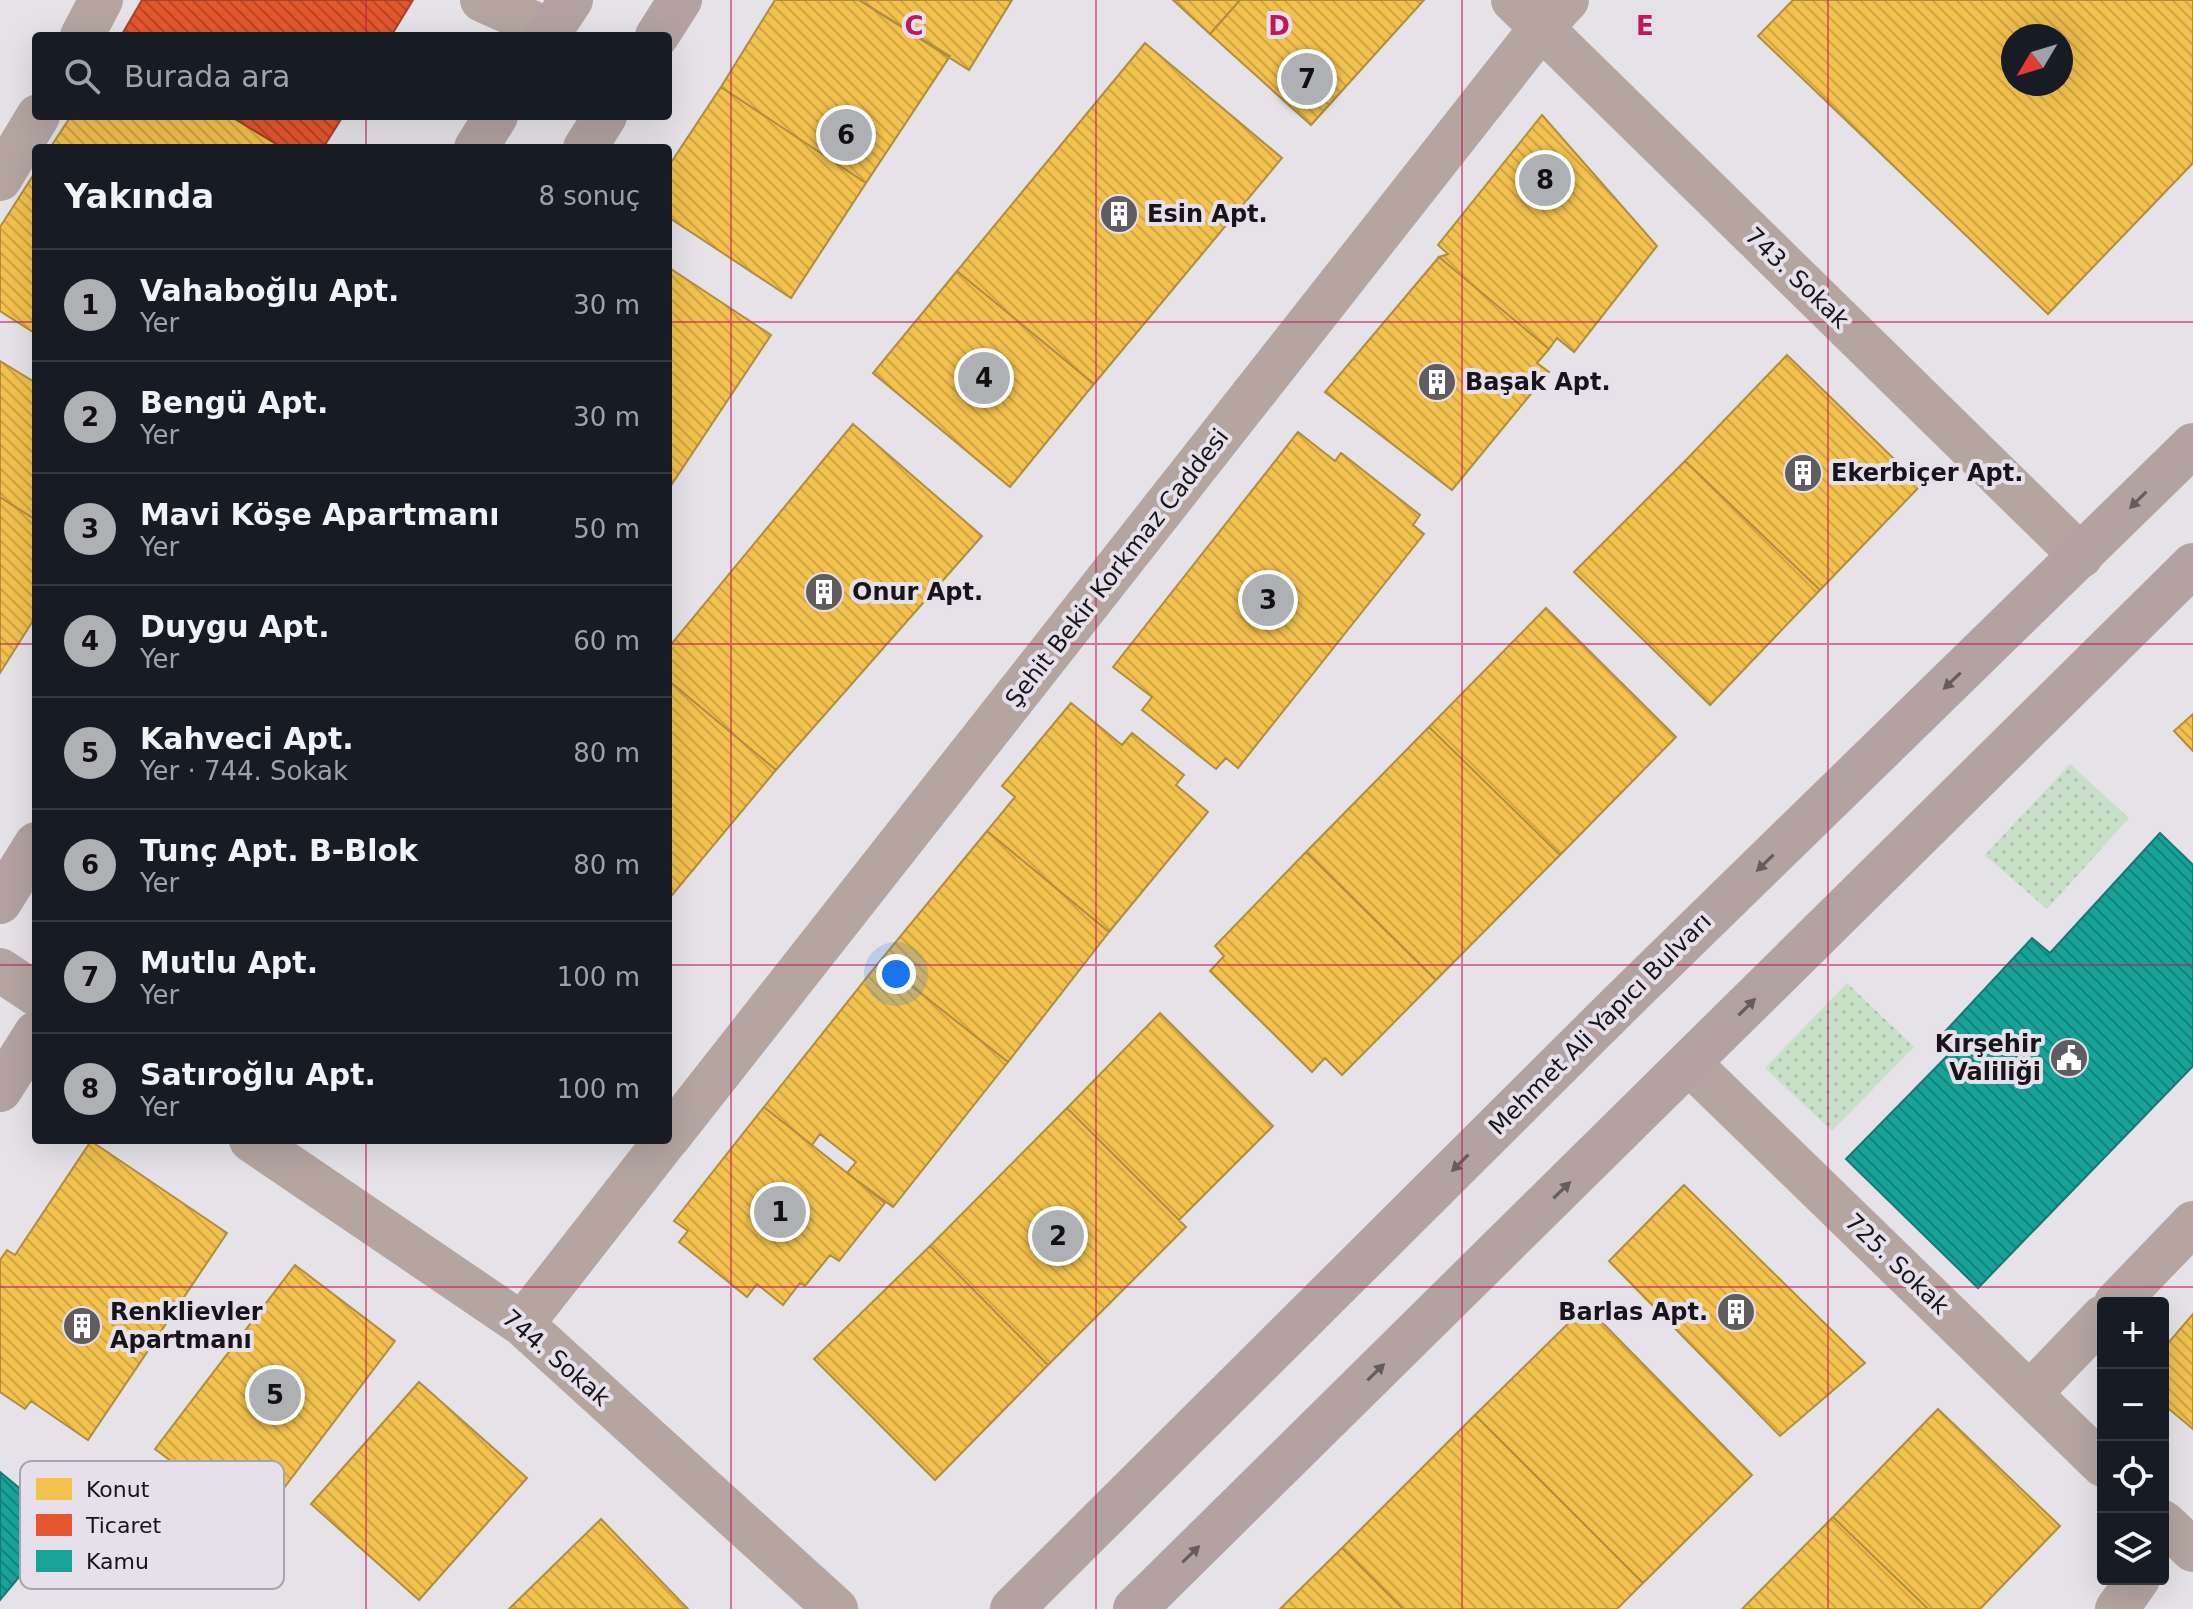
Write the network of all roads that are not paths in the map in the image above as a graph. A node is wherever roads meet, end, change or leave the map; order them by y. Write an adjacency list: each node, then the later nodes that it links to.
1 (101, 0): 6 (street)
2 (482, 0): 5 (street)
3 (680, 0): 7 (main road)
4 (1540, 9): 15 (street, 743. Sokak); 24 (street, Şehit Bekir Korkmaz Caddesi)
5 (556, 22)
6 (84, 32)
7 (660, 32)
8 (36, 120): 13 (street)
9 (494, 120): 11 (main road)
10 (602, 120): 12 (main road)
11 (478, 144)
12 (588, 144)
13 (0, 179)
14 (2193, 445): 15 (main road, Mehmet Ali Yapıcı Bulvarı, one-way to 15)
15 (2081, 556): 35 (main road, Mehmet Ali Yapıcı Bulvarı, one-way to 35)
16 (2193, 565): 22 (main road, one-way to 16)
17 (32, 850): 18 (main road)
18 (0, 902)
19 (0, 970): 20 (street)
20 (32, 991)
21 (32, 1039): 23 (main road)
22 (1690, 1064): 31 (street, 725. Sokak); 36 (main road, one-way to 22)
23 (0, 1090)
24 (672, 1133)
25 (257, 1144): 30 (street, 744. Sokak)
26 (663, 1144): 30 (street, Şehit Bekir Korkmaz Caddesi)
27 (2193, 1223): 28 (street)
28 (2122, 1297)
29 (2097, 1323): 31 (street)
30 (522, 1324): 34 (street, 744. Sokak)
31 (2030, 1393): 32 (street, 725. Sokak)
32 (2097, 1459)
33 (2134, 1585): 37 (street)
34 (836, 1609)
35 (1012, 1609)
36 (1135, 1609)
37 (2117, 1609)

